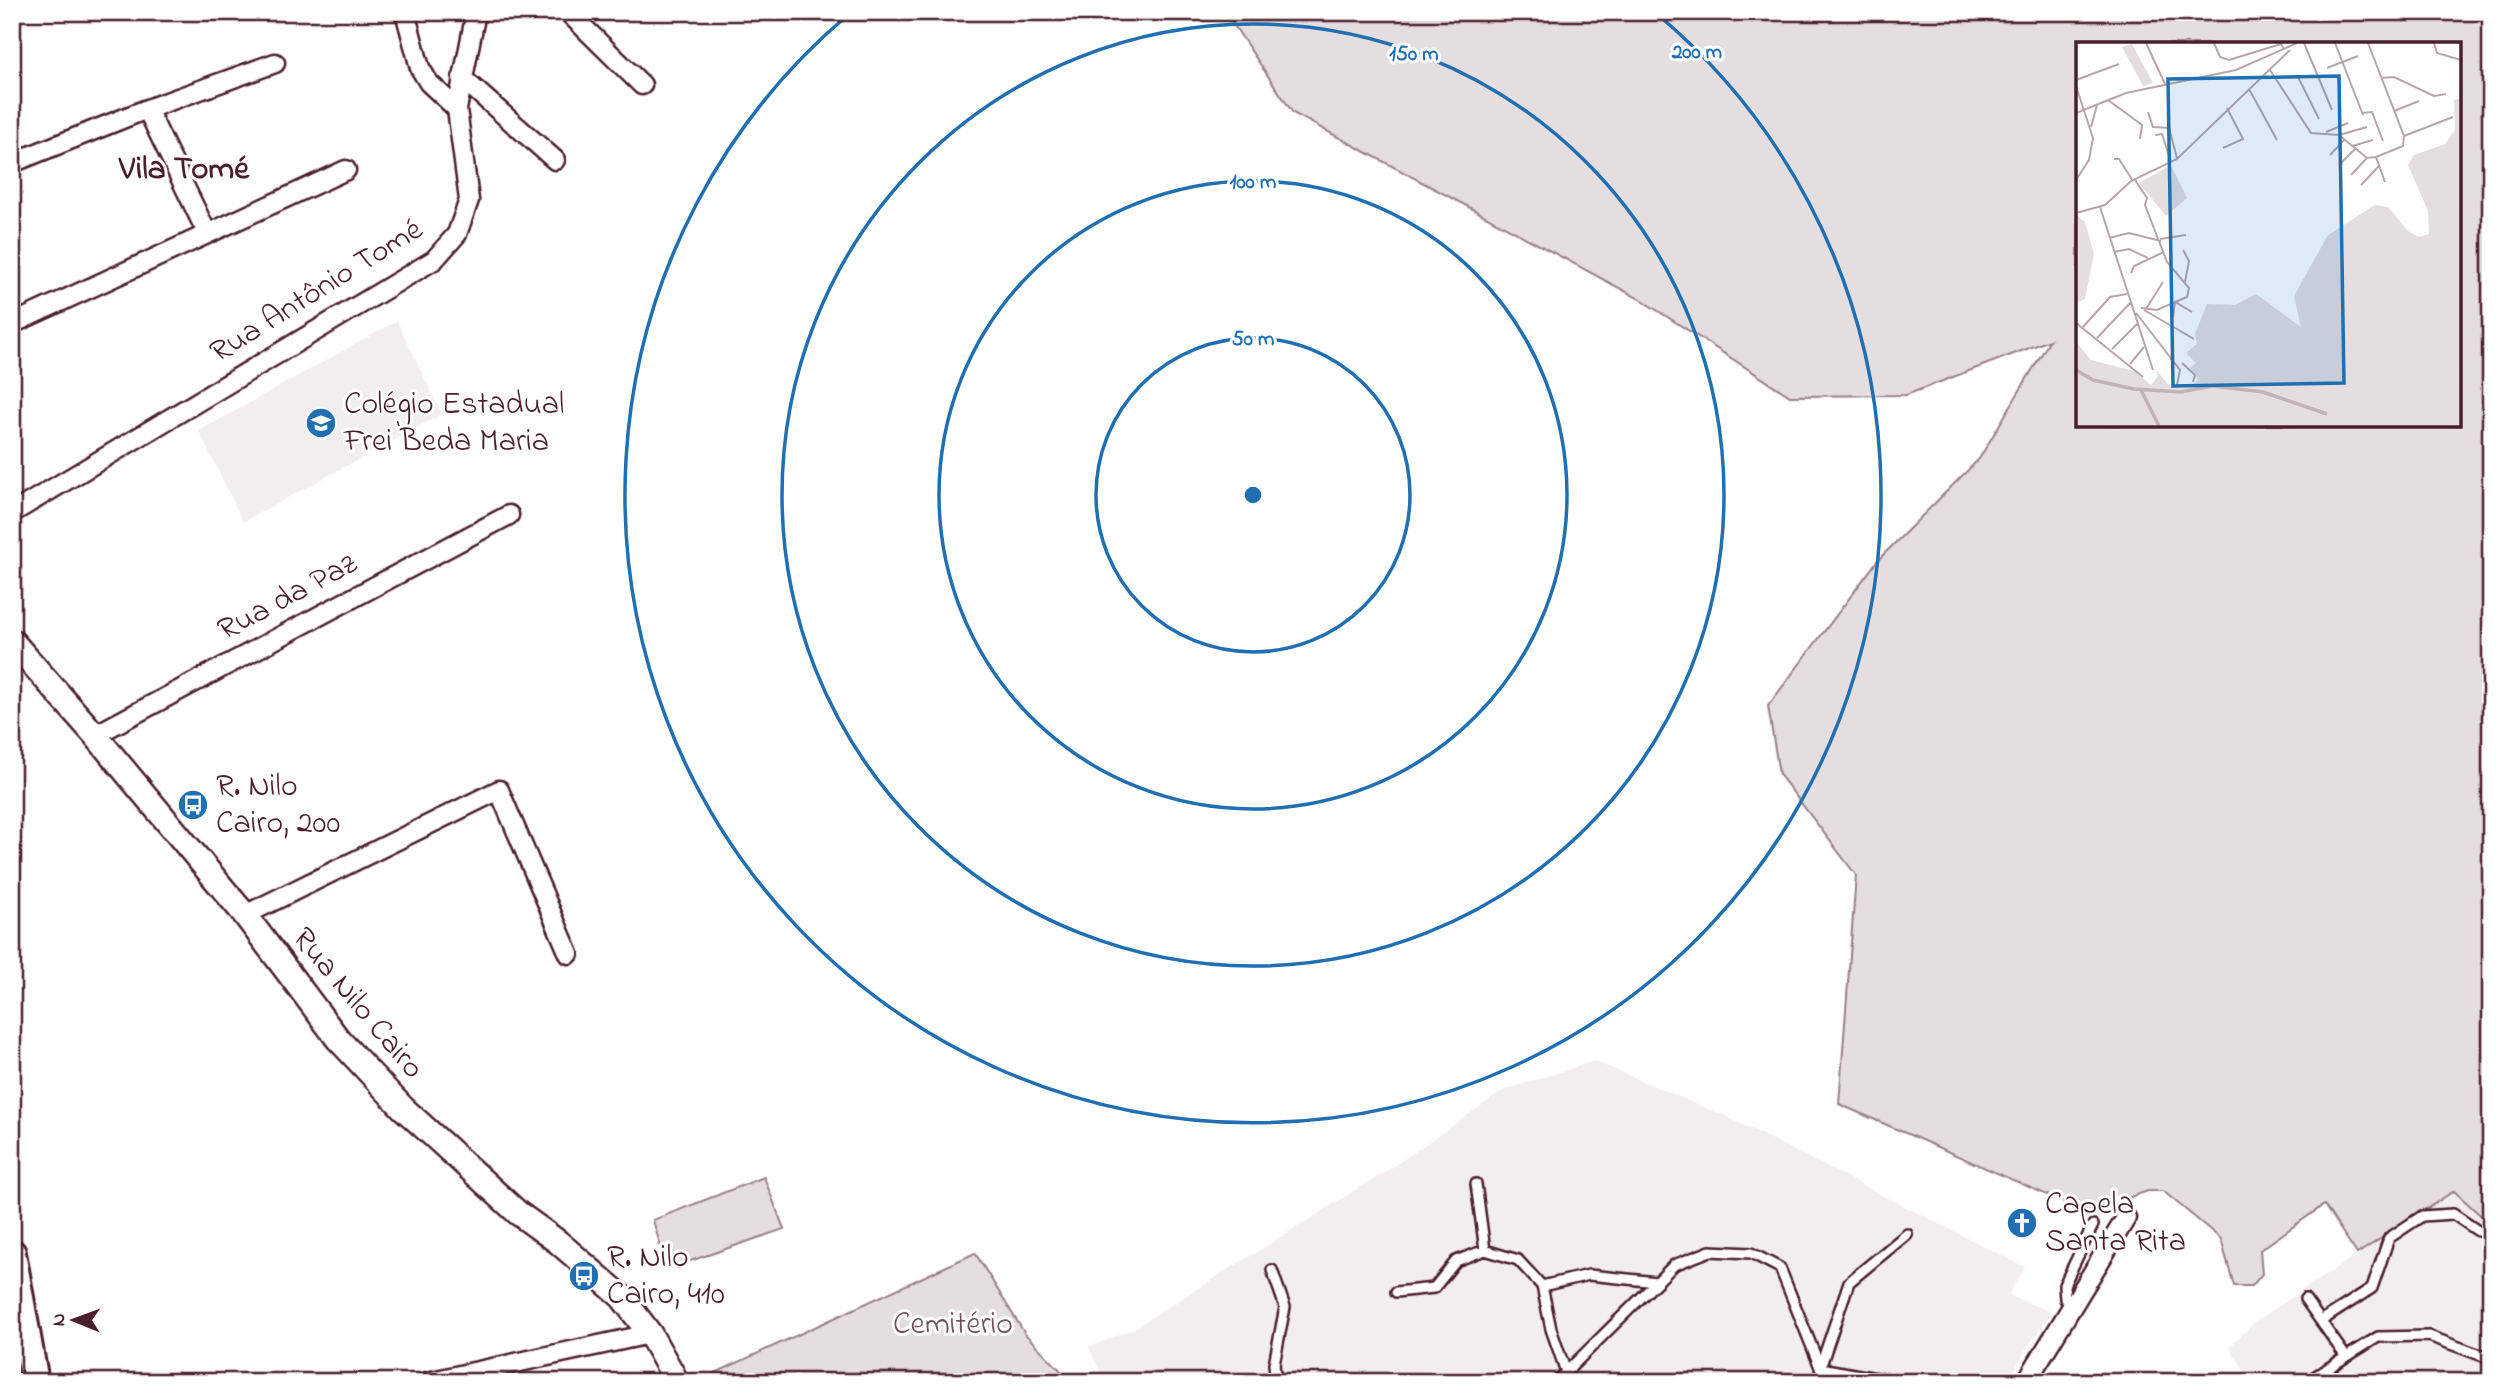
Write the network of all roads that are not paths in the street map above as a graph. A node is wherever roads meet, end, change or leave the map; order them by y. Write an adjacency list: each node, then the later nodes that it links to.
1 (405, 12): 8 (street)
2 (476, 12): 5 (street, Rua Antônio Tomé)
3 (568, 12): 6 (street)
4 (275, 63): 7 (street)
5 (462, 78): 8 (street, Rua Antônio Tomé); 9 (street)
6 (642, 85)
7 (148, 109): 10 (street); 12 (street)
8 (457, 109): 14 (street, Rua Antônio Tomé)
9 (555, 160)
10 (12, 163)
11 (346, 170): 12 (street)
12 (206, 233): 13 (street)
13 (12, 324)
14 (12, 513)
15 (509, 515): 17 (street, Rua da Paz)
16 (12, 641): 17 (street, Rua Nilo Cairo)
17 (96, 735): 18 (street, Rua Nilo Cairo)
18 (245, 915): 19 (street); 34 (street, Rua Nilo Cairo)
19 (569, 954)
20 (1476, 1184): 25 (lane)
21 (2126, 1218): 32 (street)
22 (2093, 1225): 32 (lane)
23 (2478, 1231): 33 (lane)
24 (1907, 1234): 37 (lane)
25 (1485, 1250): 29 (lane); 30 (lane)
26 (12, 1253): 39 (main road)
27 (1272, 1270): 42 (lane)
28 (1657, 1282): 29 (lane); 37 (lane); 38 (lane)
29 (1542, 1286): 38 (lane)
30 (1396, 1292)
31 (2305, 1299): 33 (lane)
32 (2075, 1304): 46 (street)
33 (2321, 1321): 35 (lane)
34 (650, 1334): 40 (street); 41 (street, Rua Nilo Cairo)
35 (2346, 1357): 36 (lane); 47 (lane)
36 (2491, 1359)
37 (1821, 1368): 44 (lane); 45 (lane)
38 (1566, 1372): 43 (lane)
39 (35, 1382)
40 (427, 1382)
41 (677, 1382)
42 (1276, 1382)
43 (1556, 1382)
44 (1826, 1382)
45 (1899, 1382)
46 (2026, 1382)
47 (2306, 1382)

